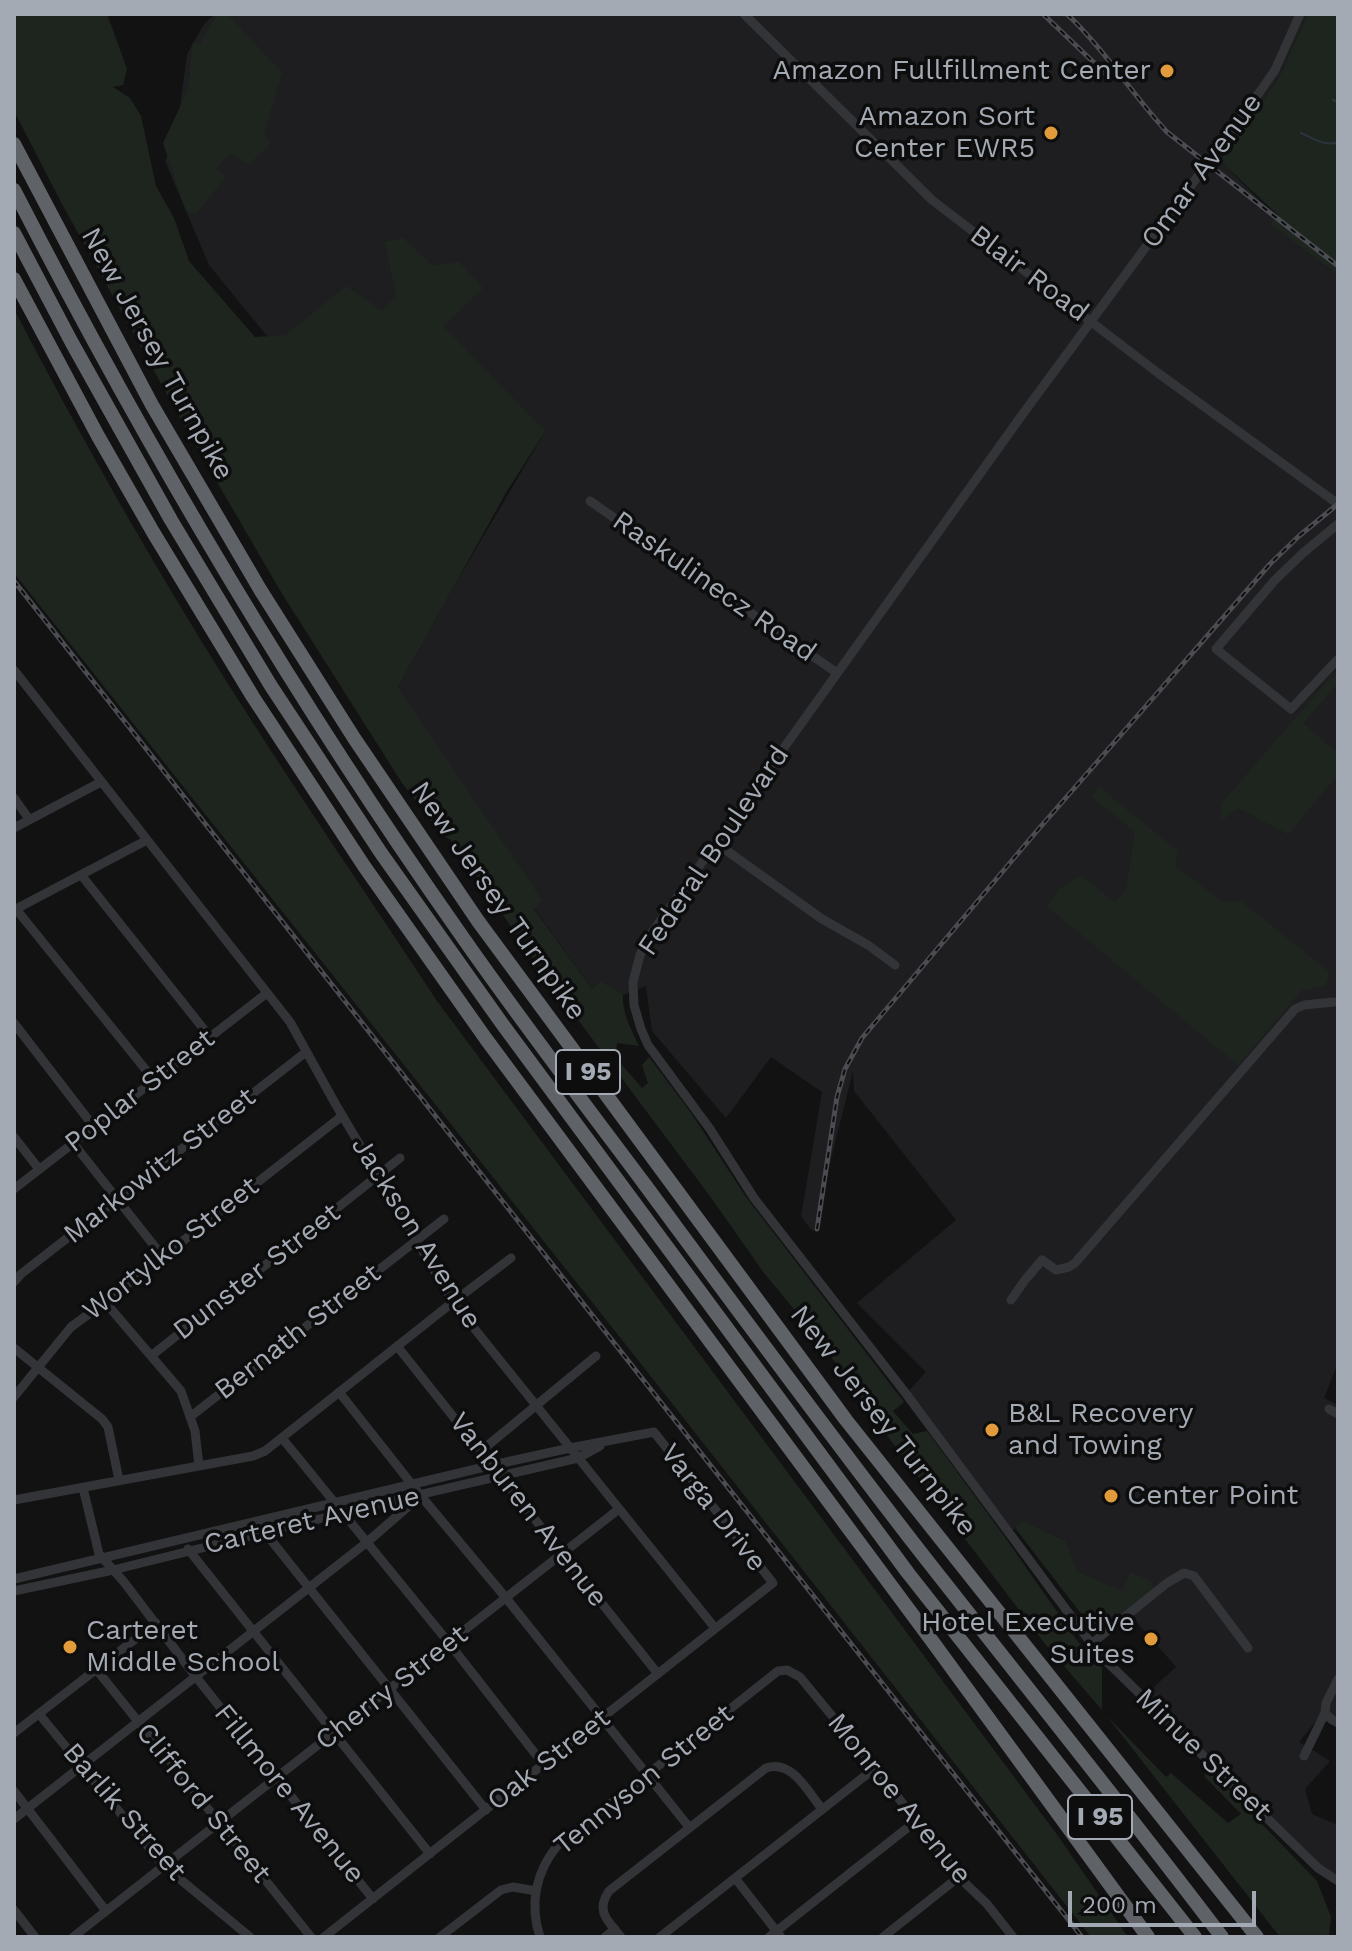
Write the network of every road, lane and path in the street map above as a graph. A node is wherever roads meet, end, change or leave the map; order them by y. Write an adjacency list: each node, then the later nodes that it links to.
1 (744, 14): 7 (street, Blair Road)
2 (1300, 14): 7 (street, Omar Avenue)
3 (14, 144): 148 (highway, New Jersey Turnpike / I 95)
4 (14, 190): 147 (highway, New Jersey Turnpike / I 95)
5 (14, 233): 127 (highway, I 95)
6 (14, 279): 133 (highway, I 95)
7 (1091, 320): 9 (street, Blair Road); 13 (street, Federal Boulevard)
8 (590, 501): 13 (street, Raskulinecz Road)
9 (1338, 504)
10 (1338, 524): 11 (street)
11 (1338, 659)
12 (14, 670): 14 (street, Jackson Avenue)
13 (837, 673): 19 (street, Federal Boulevard)
14 (101, 782): 16 (street); 18 (street, Jackson Avenue)
15 (14, 798): 16 (street)
16 (29, 819): 17 (street)
17 (14, 828)
18 (147, 840): 20 (street); 23 (street, Jackson Avenue)
19 (716, 843): 22 (street); 51 (street, Federal Boulevard)
20 (82, 876): 21 (street); 26 (street)
21 (15, 910): 28 (street)
22 (895, 965)
23 (267, 993): 26 (street, Poplar Street); 27 (street, Jackson Avenue)
24 (1334, 1002): 43 (street)
25 (14, 1023): 30 (street)
26 (210, 1037): 28 (street, Poplar Street)
27 (306, 1052): 29 (street, Jackson Avenue); 37 (street, Markowitz Street)
28 (154, 1080): 30 (street, Poplar Street)
29 (342, 1116): 35 (street, Jackson Avenue); 40 (street, Wortylko Street)
30 (94, 1127): 32 (street, Poplar Street)
31 (14, 1137): 34 (street)
32 (73, 1143): 34 (street, Poplar Street); 37 (street)
33 (400, 1158): 35 (street, Dunster Street)
34 (39, 1169): 36 (street, Poplar Street)
35 (378, 1176): 39 (street, Jackson Avenue); 48 (street, Dunster Street)
36 (14, 1189)
37 (118, 1199): 40 (street); 42 (street, Markowitz Street)
38 (444, 1219): 39 (street, Bernath Street)
39 (416, 1240): 45 (street, Jackson Avenue); 55 (street, Bernath Street)
40 (163, 1257): 44 (street, Wortylko Street)
41 (511, 1258): 45 (street)
42 (14, 1282)
43 (1011, 1300)
44 (105, 1302): 48 (street); 50 (street, Wortylko Street)
45 (453, 1302): 46 (street); 54 (street, Jackson Avenue)
46 (397, 1346): 52 (street); 60 (street, Vanburen Avenue)
47 (14, 1348): 50 (street)
48 (151, 1356): 55 (street)
49 (596, 1356): 54 (street)
50 (38, 1367): 53 (street, Wortylko Street); 65 (street)
51 (904, 1391): 92 (street, Minue Street)
52 (339, 1392): 57 (street); 66 (street)
53 (14, 1397)
54 (536, 1405): 59 (street, Jackson Avenue); 60 (street)
55 (190, 1417): 63 (street)
56 (654, 1432): 58 (street, Carteret Avenue); 84 (street, Varga Drive)
57 (282, 1438): 63 (street); 70 (street)
58 (606, 1442): 59 (street, Carteret Avenue); 61 (street, Carteret Avenue)
59 (570, 1448): 61 (street, Jackson Avenue); 62 (street, Carteret Avenue)
60 (481, 1451): 62 (street, Vanburen Avenue)
61 (578, 1458): 64 (street, Carteret Avenue); 71 (street, Jackson Avenue)
62 (493, 1465): 64 (street, Vanburen Avenue); 66 (street, Carteret Avenue)
63 (199, 1466): 65 (street)
64 (501, 1475): 68 (street, Carteret Avenue); 78 (street, Vanburen Avenue)
65 (119, 1480): 67 (street)
66 (413, 1485): 68 (street); 70 (street, Carteret Avenue)
67 (83, 1488): 69 (street); 79 (street, Fillmore Avenue)
68 (421, 1496): 72 (street, Carteret Avenue); 76 (street); 87 (street)
69 (14, 1500)
70 (335, 1503): 72 (street); 73 (street, Carteret Avenue)
71 (619, 1509): 78 (street, Cherry Street); 89 (street, Jackson Avenue)
72 (343, 1513): 74 (street, Carteret Avenue); 76 (street)
73 (256, 1521): 74 (street); 75 (street, Carteret Avenue)
74 (265, 1532): 77 (street, Carteret Avenue); 85 (street)
75 (181, 1540): 77 (street); 79 (street, Carteret Avenue)
76 (366, 1543): 85 (street); 91 (street)
77 (189, 1550): 80 (street, Carteret Avenue); 90 (street)
78 (562, 1554): 87 (street, Cherry Street); 96 (street, Vanburen Avenue)
79 (102, 1558): 80 (street, Fillmore Avenue); 81 (street, Carteret Avenue)
80 (113, 1570): 83 (street, Carteret Avenue); 88 (street, Fillmore Avenue)
81 (44, 1572): 82 (street, Carteret Avenue); 83 (street)
82 (14, 1579)
83 (47, 1583): 86 (street, Carteret Avenue)
84 (773, 1583): 89 (street, Oak Street)
85 (309, 1588): 90 (street); 99 (street)
86 (14, 1591)
87 (506, 1598): 91 (street, Cherry Street); 102 (street)
88 (156, 1623): 94 (street); 97 (street, Fillmore Avenue)
89 (715, 1628): 96 (street, Oak Street)
90 (254, 1631): 97 (street); 105 (street)
91 (449, 1643): 99 (street, Cherry Street); 108 (street)
92 (1091, 1644): 93 (street); 125 (street, Minue Street)
93 (1248, 1648)
94 (96, 1669): 101 (street); 103 (street, Clifford Street)
95 (779, 1671): 110 (street, Monroe Avenue); 111 (street, Tennyson Street)
96 (658, 1674): 102 (street, Oak Street)
97 (196, 1677): 103 (street); 112 (street, Fillmore Avenue)
98 (1338, 1679): 100 (street)
99 (391, 1689): 105 (street, Cherry Street); 116 (street)
100 (1325, 1713): 104 (street); 107 (street)
101 (39, 1714): 106 (street); 109 (street, Barlik Street)
102 (602, 1719): 108 (street, Oak Street); 111 (street)
103 (138, 1722): 109 (street); 119 (street, Clifford Street)
104 (1338, 1723)
105 (334, 1732): 112 (street, Cherry Street); 121 (street)
106 (14, 1733)
107 (1304, 1756)
108 (544, 1765): 116 (street, Oak Street)
109 (82, 1766): 114 (street); 122 (street, Barlik Street)
110 (875, 1768): 115 (street); 118 (street, Monroe Avenue)
111 (646, 1775): 120 (street); 126 (street, Tennyson Street)
112 (276, 1778): 119 (street, Cherry Street); 128 (street, Fillmore Avenue)
113 (14, 1791): 114 (street)
114 (27, 1809): 117 (street); 130 (street)
115 (822, 1809): 120 (street); 124 (street)
116 (486, 1810): 121 (street, Oak Street)
117 (14, 1819)
118 (916, 1821): 123 (street, Monroe Avenue); 132 (street)
119 (219, 1823): 122 (street, Cherry Street); 137 (street, Clifford Street)
120 (689, 1827): 131 (street)
121 (430, 1854): 128 (street, Oak Street)
122 (164, 1866): 130 (street, Cherry Street); 136 (street, Barlik Street)
123 (960, 1876): 143 (street); 144 (street, Monroe Avenue)
124 (735, 1878): 132 (street); 142 (street)
125 (1338, 1881)
126 (536, 1891): 139 (street); 140 (street)
127 (1163, 1897): 145 (highway); 146 (highway, I 95)
128 (373, 1899): 138 (street, Oak Street)
129 (14, 1910): 134 (street)
130 (106, 1911): 135 (street, Cherry Street)
131 (618, 1933): 141 (street)
132 (776, 1935)
133 (1146, 1935)
134 (35, 1937)
135 (73, 1937)
136 (250, 1937)
137 (311, 1937)
138 (324, 1937)
139 (440, 1937)
140 (540, 1937)
141 (605, 1937)
142 (660, 1937)
143 (883, 1937)
144 (1013, 1937)
145 (1184, 1937)
146 (1195, 1937)
147 (1222, 1937)
148 (1257, 1937)

